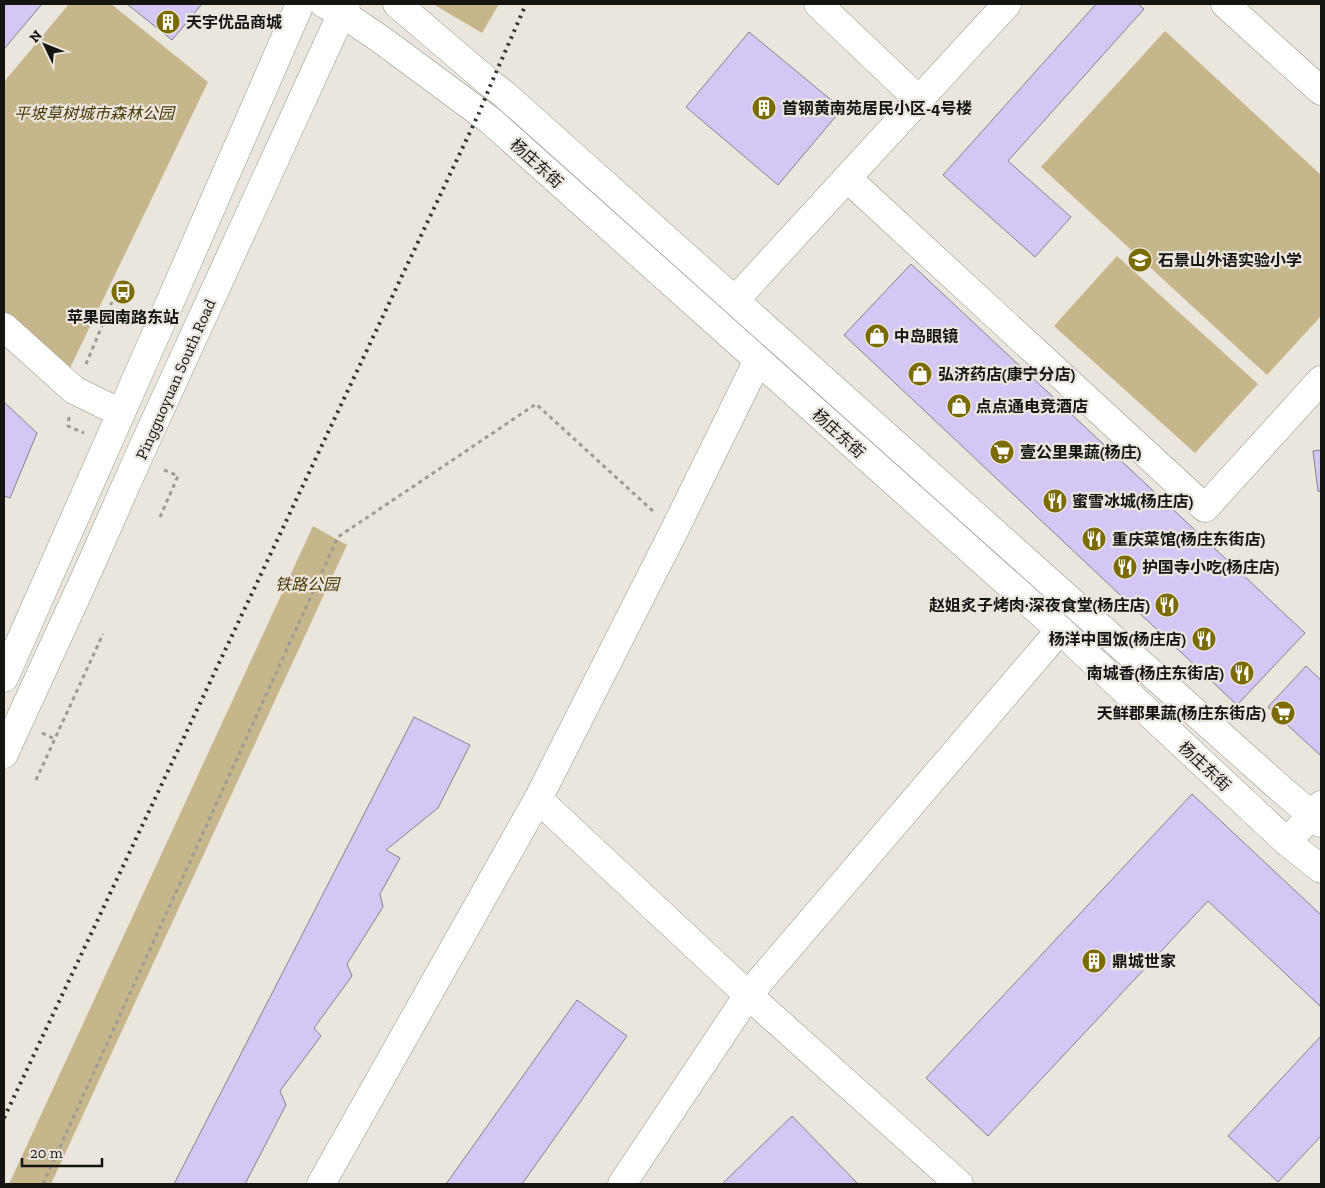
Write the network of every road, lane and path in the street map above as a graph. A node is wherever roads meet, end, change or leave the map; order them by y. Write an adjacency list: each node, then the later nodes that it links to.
1 (300, 4): 14 (main road)
2 (397, 4): 10 (main road, 杨庄东街)
3 (818, 4): 8 (main road)
4 (1007, 4): 8 (main road)
5 (1225, 4): 7 (main road)
6 (337, 7): 12 (main road, 杨庄东街); 19 (main road, Pingguoyuan South Road)
7 (1321, 91)
8 (919, 100): 9 (main road)
9 (847, 178): 10 (main road); 13 (main road)
10 (735, 300): 22 (main road, 杨庄东街)
11 (4, 327): 14 (main road)
12 (758, 360): 15 (main road); 16 (main road, 杨庄东街)
13 (1321, 380)
14 (121, 413): 18 (main road)
15 (674, 531): 21 (main road); 26 (path)
16 (1060, 630): 23 (main road, 杨庄东街); 25 (main road)
17 (103, 634): 20 (path)
18 (4, 678)
19 (4, 754)
20 (36, 780)
21 (538, 799): 25 (main road); 27 (main road)
22 (1318, 815): 23 (main road)
23 (1287, 842): 24 (main road, 杨庄东街)
24 (1321, 869)
25 (748, 995): 28 (main road); 29 (main road)
26 (43, 1184)
27 (320, 1184)
28 (622, 1184)
29 (959, 1184)

